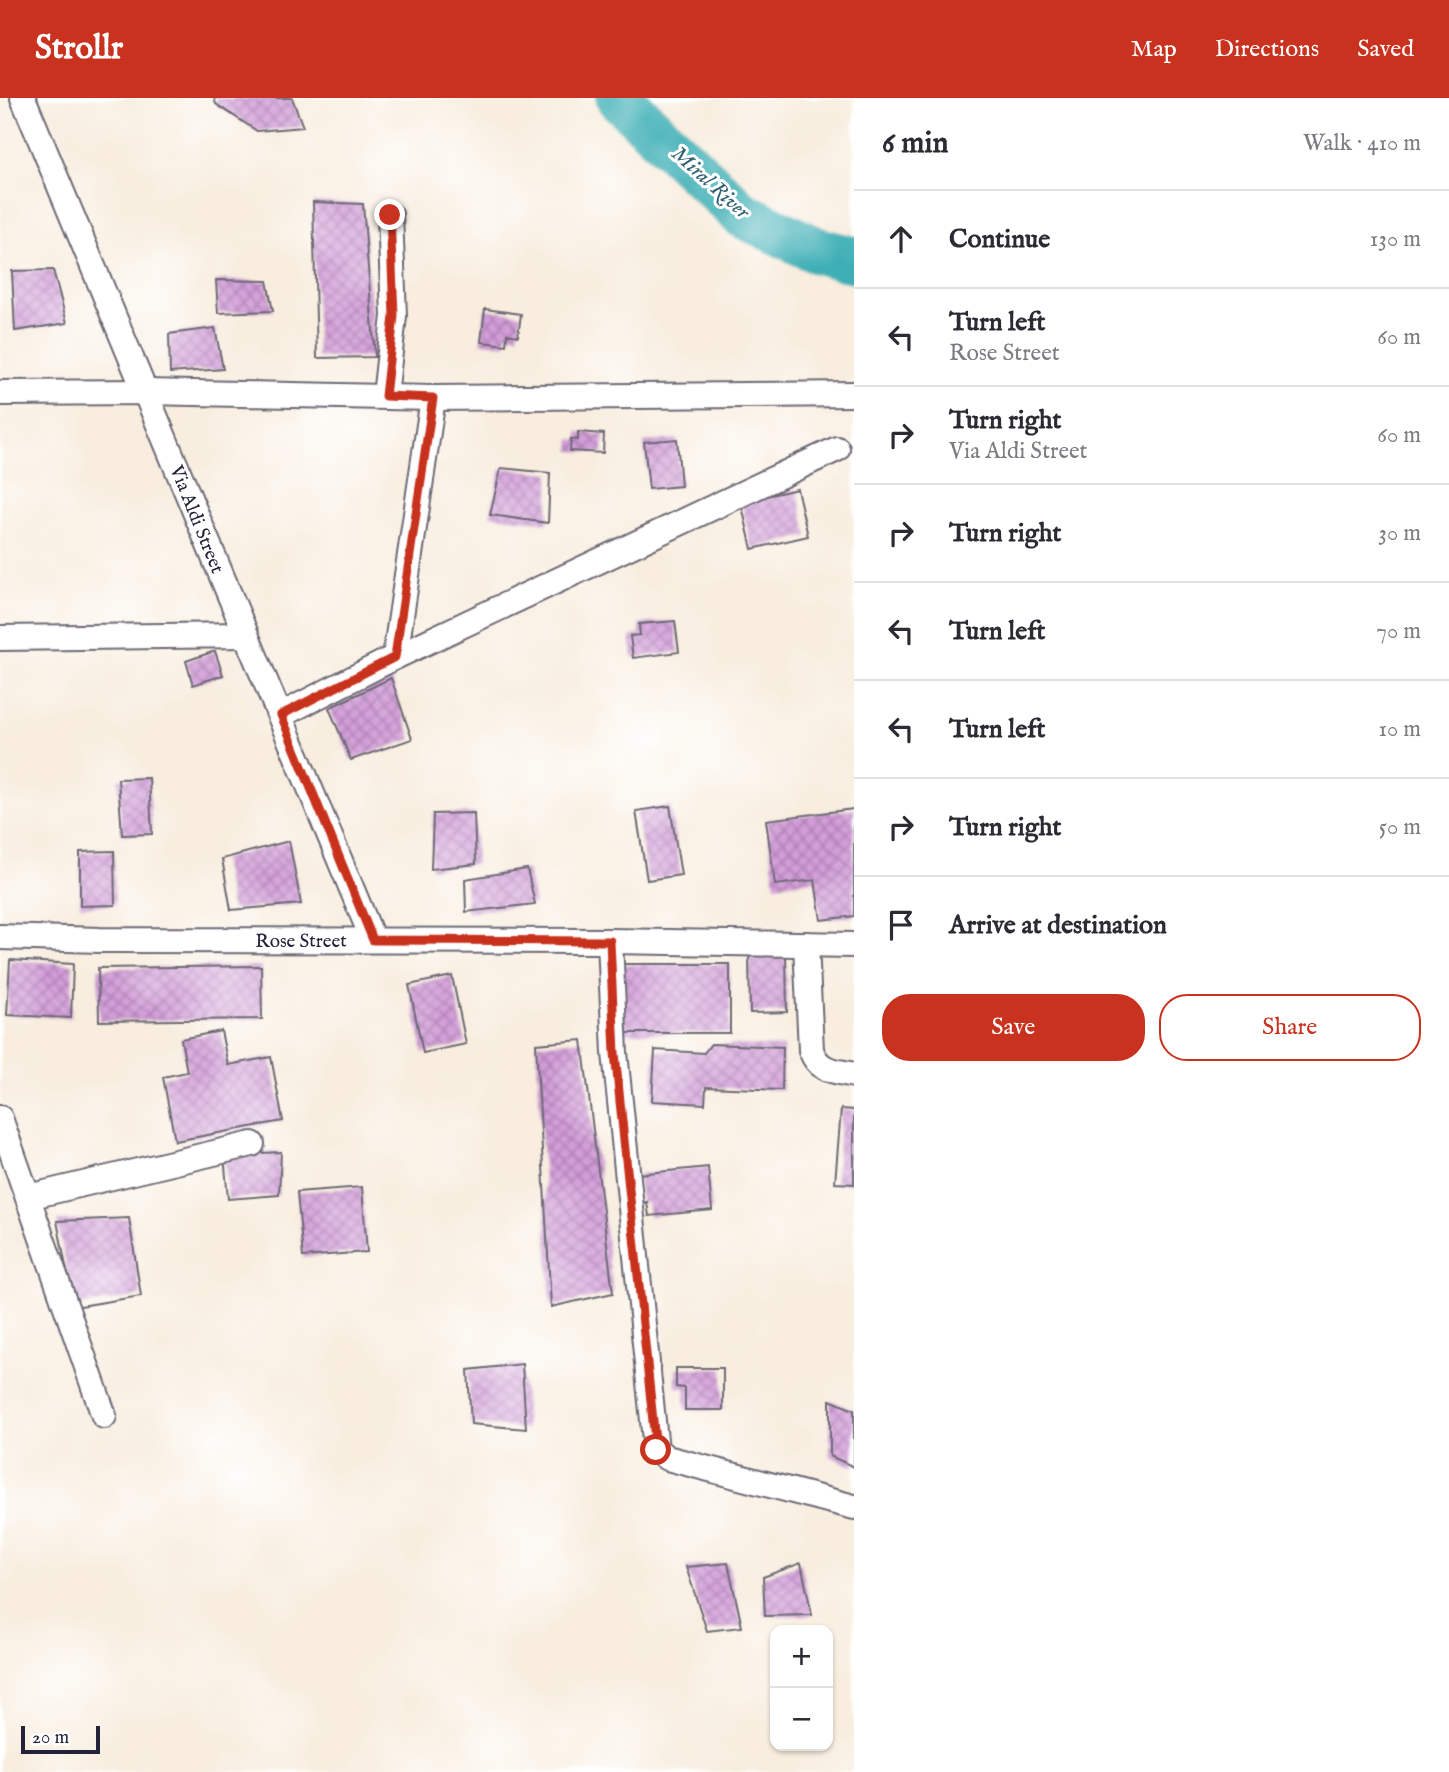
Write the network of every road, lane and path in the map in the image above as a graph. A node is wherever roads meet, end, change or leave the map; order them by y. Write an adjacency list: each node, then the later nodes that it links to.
1 (23, 98): 3 (street, Via Aldi Street)
2 (390, 215): 6 (street)
3 (146, 392): 4 (street); 6 (street); 9 (street, Via Aldi Street)
4 (0, 393)
5 (854, 394): 7 (street)
6 (385, 396): 7 (street)
7 (433, 398): 11 (street)
8 (836, 449): 11 (street)
9 (246, 635): 10 (street); 12 (street, Via Aldi Street)
10 (0, 638)
11 (395, 657): 12 (street)
12 (281, 715): 14 (street, Via Aldi Street)
13 (0, 937): 14 (street, Rose Street)
14 (373, 940): 15 (street, Rose Street)
15 (610, 941): 16 (street, Rose Street); 23 (street)
16 (806, 944): 17 (street, Rose Street); 18 (street)
17 (854, 945)
18 (854, 1075)
19 (0, 1118): 21 (street)
20 (252, 1144): 21 (street)
21 (27, 1197): 22 (street)
22 (104, 1416)
23 (854, 1507)

